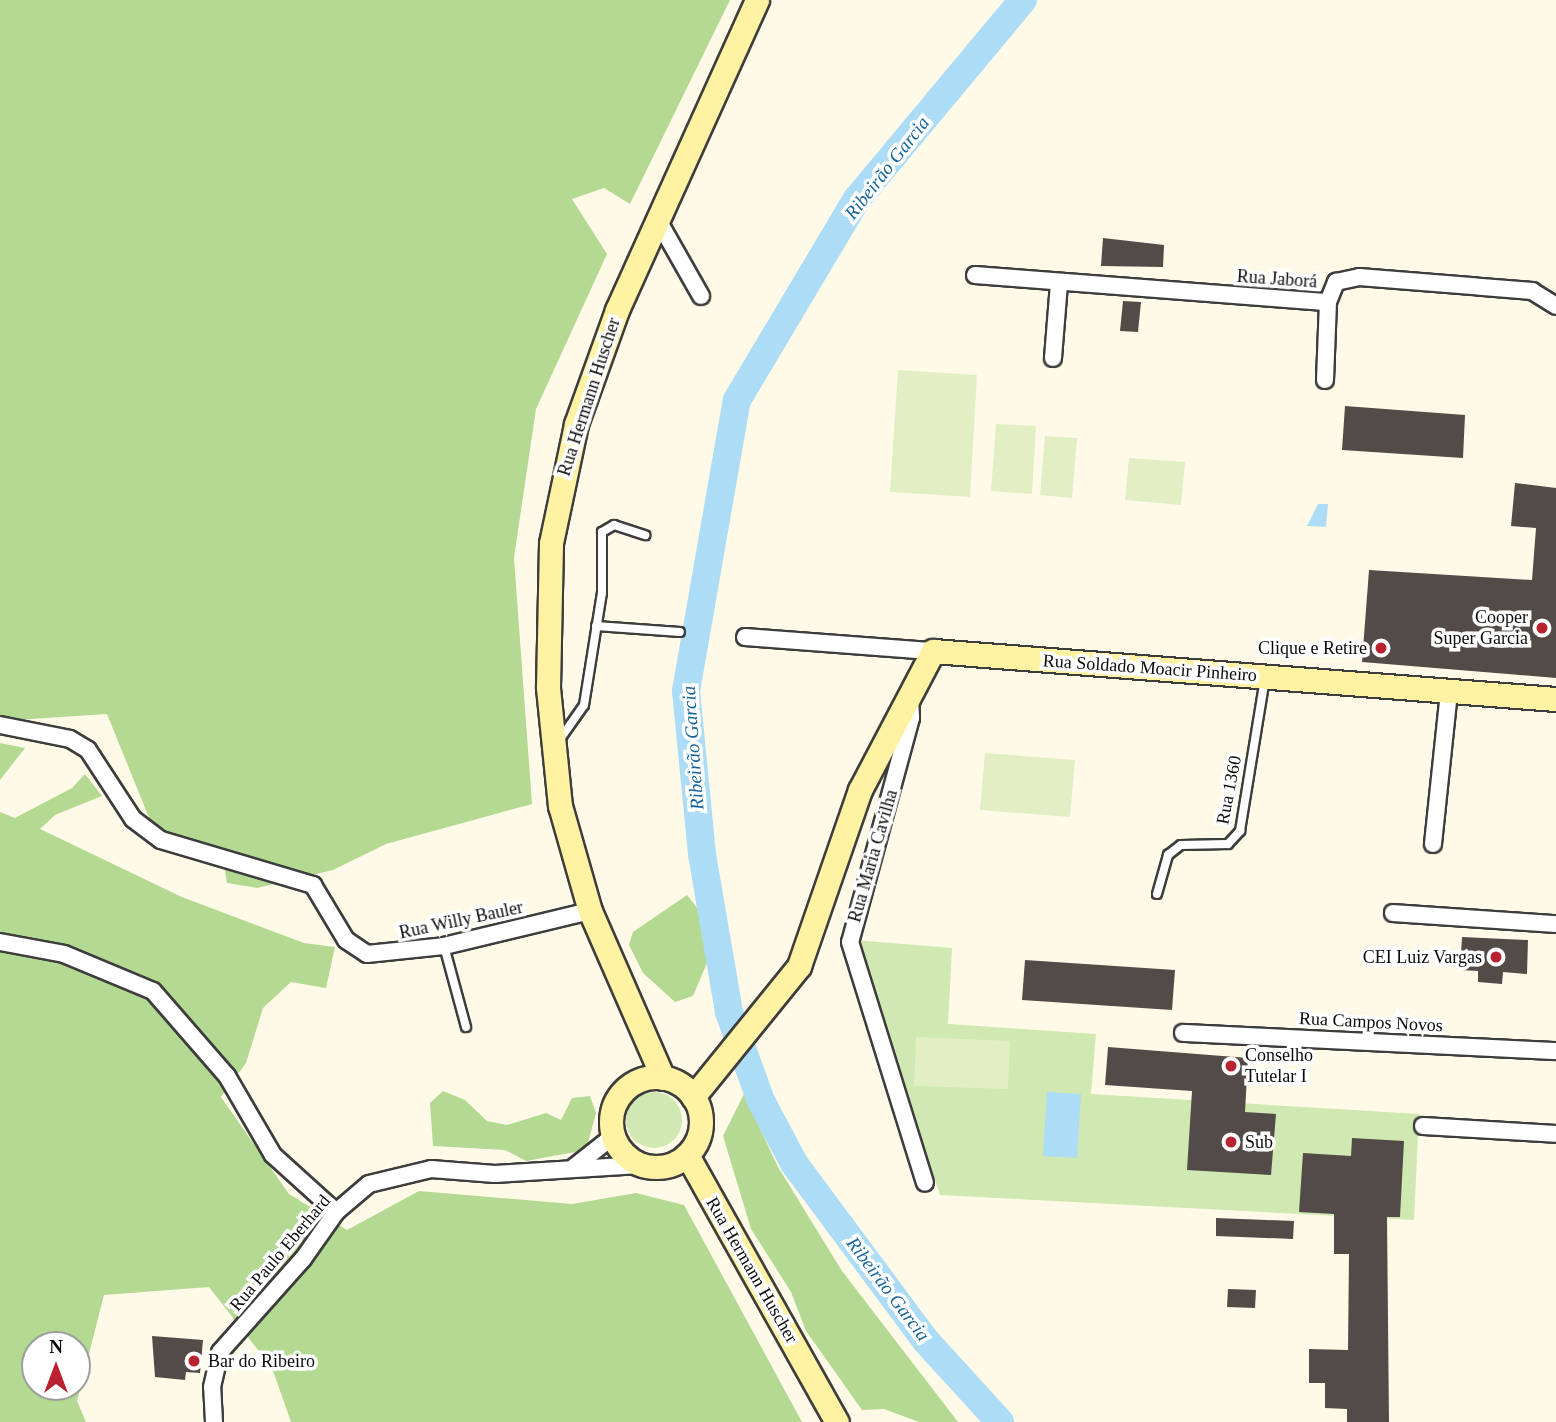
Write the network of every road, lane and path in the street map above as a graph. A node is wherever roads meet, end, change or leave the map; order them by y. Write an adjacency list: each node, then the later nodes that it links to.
1 (757, 0): 2 (main road, Rua Hermann Huscher)
2 (659, 222): 5 (street); 20 (main road, Rua Hermann Huscher)
3 (975, 275): 4 (street, Rua Jaborá)
4 (1059, 284): 6 (street, Rua Jaborá); 8 (street)
5 (701, 296)
6 (1328, 302): 7 (street, Rua Jaborá); 9 (street)
7 (1556, 306)
8 (1053, 358)
9 (1325, 380)
10 (645, 534): 11 (lane)
11 (596, 626): 12 (lane); 20 (lane)
12 (680, 632)
13 (745, 637): 14 (street, Rua Soldado Moacir Pinheiro)
14 (933, 651): 15 (main road, Rua Soldado Moacir Pinheiro); 17 (main road, Rua Maria Cavilha)
15 (1265, 676): 16 (main road, Rua Soldado Moacir Pinheiro); 22 (lane, Rua 1360)
16 (1449, 691): 18 (main road, Rua Soldado Moacir Pinheiro); 21 (street)
17 (909, 696): 34 (main road); 41 (street, Rua Maria Cavilha)
18 (1556, 699)
19 (0, 725): 27 (street, Rua Willy Bauler)
20 (553, 747): 23 (main road, Rua Hermann Huscher)
21 (1433, 844)
22 (1157, 894)
23 (590, 911): 27 (street, Rua Willy Bauler); 28 (main road, Rua Hermann Huscher)
24 (1393, 913): 25 (street)
25 (1556, 924)
26 (0, 942): 42 (street)
27 (444, 946): 29 (lane)
28 (636, 1018): 32 (main road, Rua Hermann Huscher); 33 (main road, Rua Hermann Huscher)
29 (466, 1027)
30 (1183, 1033): 31 (street, Rua Campos Novos)
31 (1556, 1051)
32 (663, 1078): 33 (main road); 34 (main road)
33 (631, 1085): 37 (main road)
34 (693, 1097): 38 (main road)
35 (1423, 1126): 36 (street)
36 (1556, 1134)
37 (612, 1137): 39 (main road); 40 (street)
38 (687, 1155): 39 (main road); 44 (main road, Rua Hermann Huscher)
39 (640, 1165): 40 (street, Rua Paulo Eberhard)
40 (569, 1170): 42 (street, Rua Paulo Eberhard)
41 (925, 1183)
42 (336, 1212): 43 (street, Rua Paulo Eberhard)
43 (214, 1422)
44 (837, 1422)

